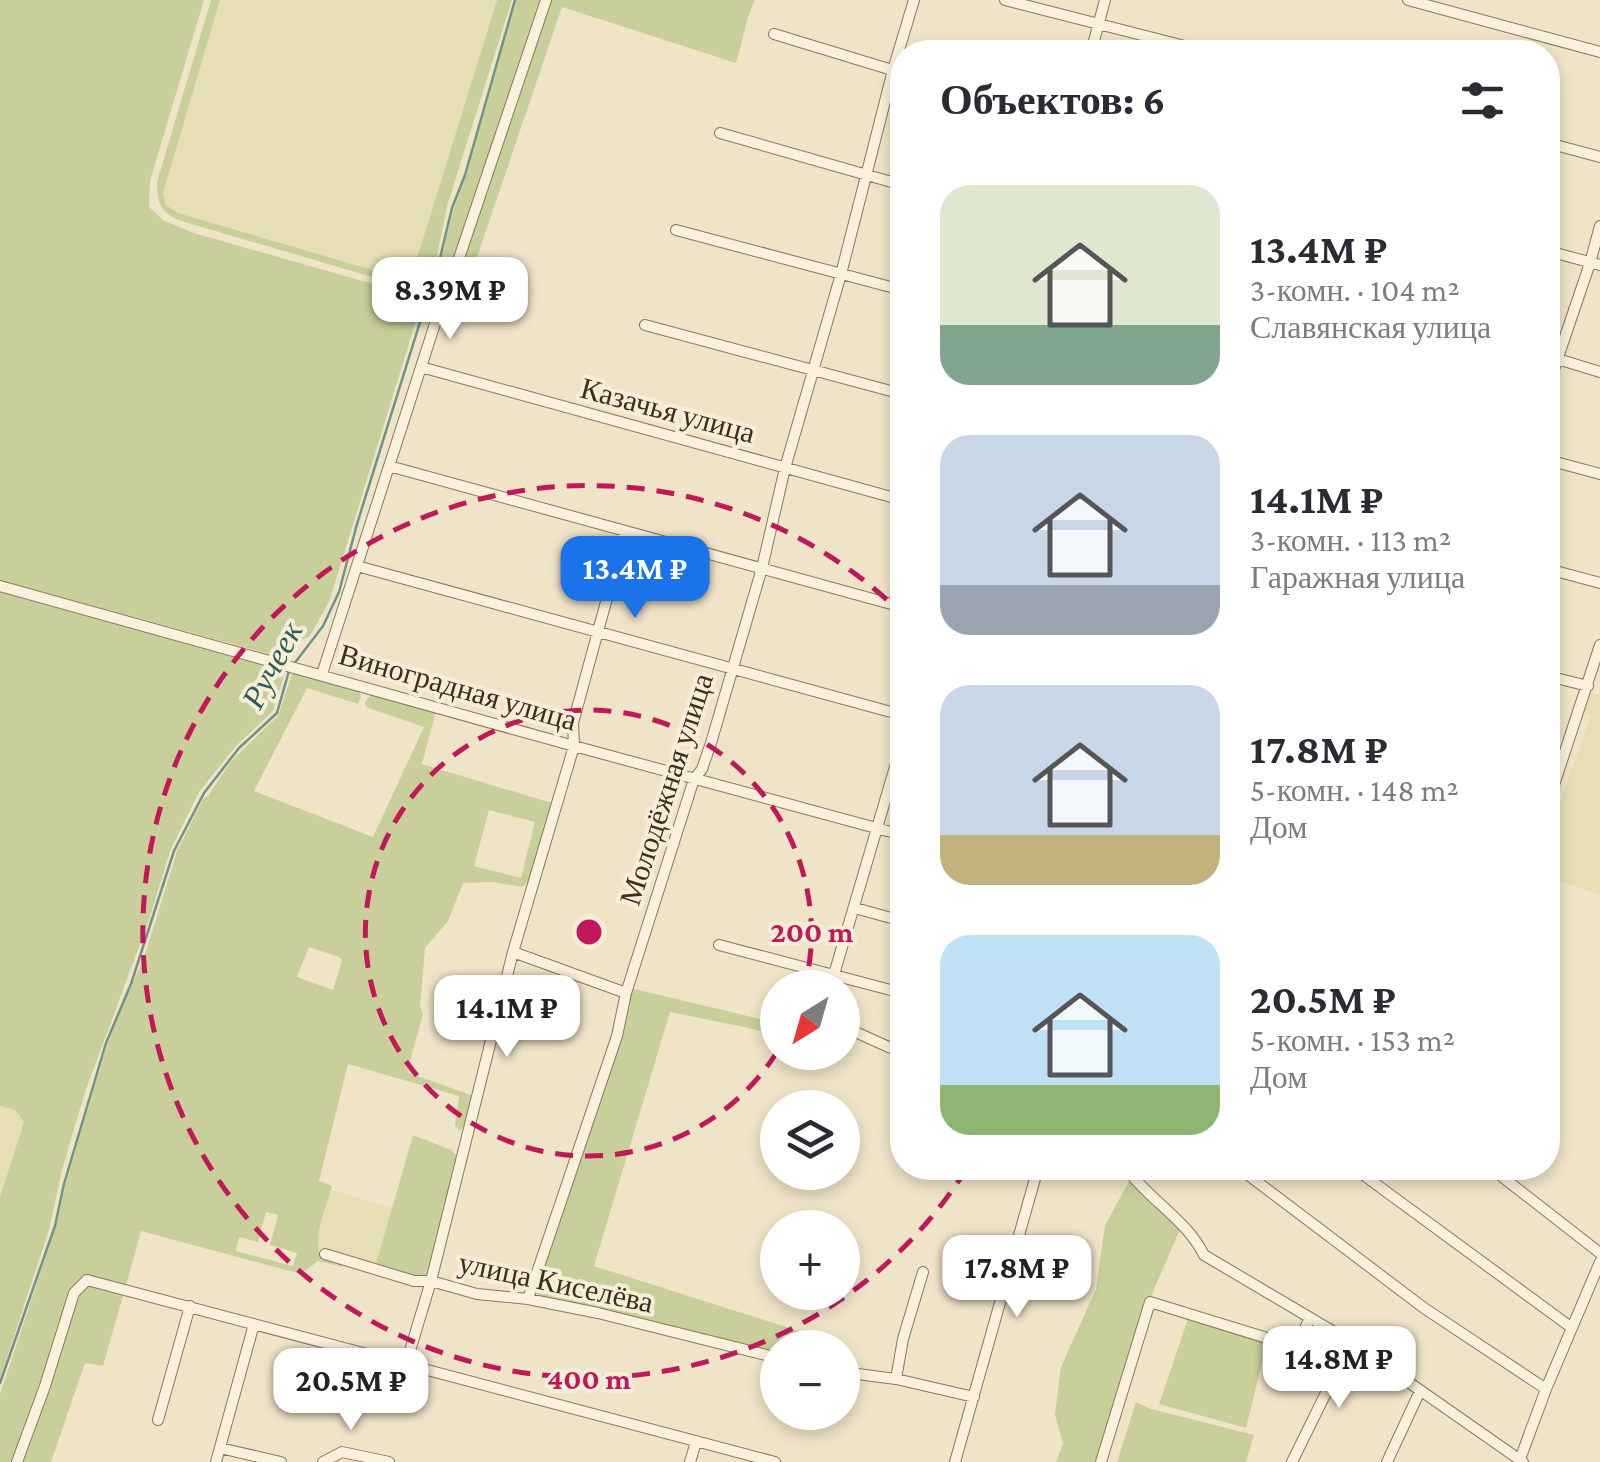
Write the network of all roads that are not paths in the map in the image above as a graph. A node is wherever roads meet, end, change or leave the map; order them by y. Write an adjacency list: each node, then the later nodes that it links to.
1 (546, 0): 30 (street)
2 (914, 0): 8 (street, Молодёжная улица)
3 (1005, 0): 6 (street)
4 (1105, 0): 6 (street)
5 (1408, 0): 11 (street)
6 (1099, 26): 9 (street); 10 (street)
7 (774, 34): 14 (street)
8 (905, 40)
9 (1095, 40)
10 (1158, 40)
11 (1556, 40)
12 (1560, 41): 13 (street)
13 (1600, 52)
14 (890, 70)
15 (890, 98): 19 (street, Молодёжная улица)
16 (720, 133): 19 (street)
17 (1560, 146): 18 (street)
18 (1600, 157)
19 (866, 176): 20 (street); 25 (street, Молодёжная улица)
20 (890, 182)
21 (1600, 226): 24 (street)
22 (676, 230): 25 (street)
23 (1560, 254): 24 (street)
24 (1595, 264): 28 (street)
25 (841, 274): 26 (street); 31 (street, Молодёжная улица)
26 (890, 287)
27 (645, 325): 31 (street)
28 (1560, 341)
29 (1560, 360): 32 (street)
30 (421, 367): 35 (street); 36 (street, Казачья улица)
31 (812, 369): 33 (street); 36 (street, Молодёжная улица)
32 (1600, 372)
33 (890, 391)
34 (1560, 463): 37 (street)
35 (389, 466): 39 (street); 40 (street)
36 (785, 468): 38 (street, Казачья улица); 41 (street, Молодёжная улица)
37 (1600, 474)
38 (890, 497)
39 (626, 532): 41 (street); 46 (street)
40 (357, 566): 46 (street); 49 (street)
41 (762, 568): 45 (street); 48 (street, Молодёжная улица)
42 (1560, 572): 43 (street)
43 (1600, 583)
44 (0, 586): 49 (street, Виноградная улица)
45 (890, 604)
46 (599, 632): 48 (street); 53 (street)
47 (1600, 644): 51 (street)
48 (732, 668): 52 (street); 55 (street, Молодёжная улица)
49 (322, 674): 53 (street, Виноградная улица)
50 (1560, 679): 51 (street)
51 (1588, 686): 54 (street)
52 (890, 712)
53 (574, 746): 55 (street, Виноградная улица); 62 (street)
54 (1560, 759)
55 (694, 779): 57 (street, Виноградная улица); 67 (street, Молодёжная улица)
56 (890, 782): 57 (street)
57 (876, 828): 58 (street, Виноградная улица); 59 (street)
58 (890, 832)
59 (855, 908): 60 (street); 64 (street)
60 (890, 918)
61 (719, 944): 63 (street)
62 (513, 952): 67 (street); 79 (street)
63 (820, 970)
64 (836, 970)
65 (860, 981): 66 (street)
66 (890, 990)
67 (626, 993): 80 (street, Молодёжная улица)
68 (860, 1034): 69 (street)
69 (890, 1048)
70 (1035, 1180): 92 (street)
71 (1135, 1180): 82 (street)
72 (1255, 1180): 90 (street)
73 (1370, 1180): 84 (street)
74 (1506, 1180): 75 (street)
75 (1600, 1253)
76 (325, 1254): 79 (street, улица Киселёва)
77 (1600, 1262): 84 (street)
78 (923, 1272): 89 (street)
79 (431, 1281): 80 (street, улица Киселёва); 87 (street)
80 (528, 1299): 86 (street, улица Киселёва)
81 (190, 1306): 83 (street); 93 (street); 96 (street)
82 (1310, 1318): 85 (street); 105 (street)
83 (254, 1324): 87 (street); 95 (street)
84 (1572, 1328): 90 (street)
85 (1351, 1342): 91 (street); 106 (street)
86 (760, 1354)
87 (406, 1364): 94 (street)
88 (860, 1374): 89 (street)
89 (896, 1379): 92 (street)
90 (1546, 1389): 97 (street)
91 (1420, 1391): 97 (street); 107 (street)
92 (974, 1397): 104 (street)
93 (158, 1420)
94 (696, 1442): 102 (street); 103 (street)
95 (220, 1448): 98 (street); 99 (street)
96 (16, 1461)
97 (1521, 1461)
98 (216, 1462)
99 (281, 1462)
100 (323, 1462): 101 (street)
101 (389, 1462)
102 (690, 1462)
103 (776, 1462)
104 (955, 1462)
105 (1101, 1462)
106 (1292, 1462)
107 (1387, 1462)

